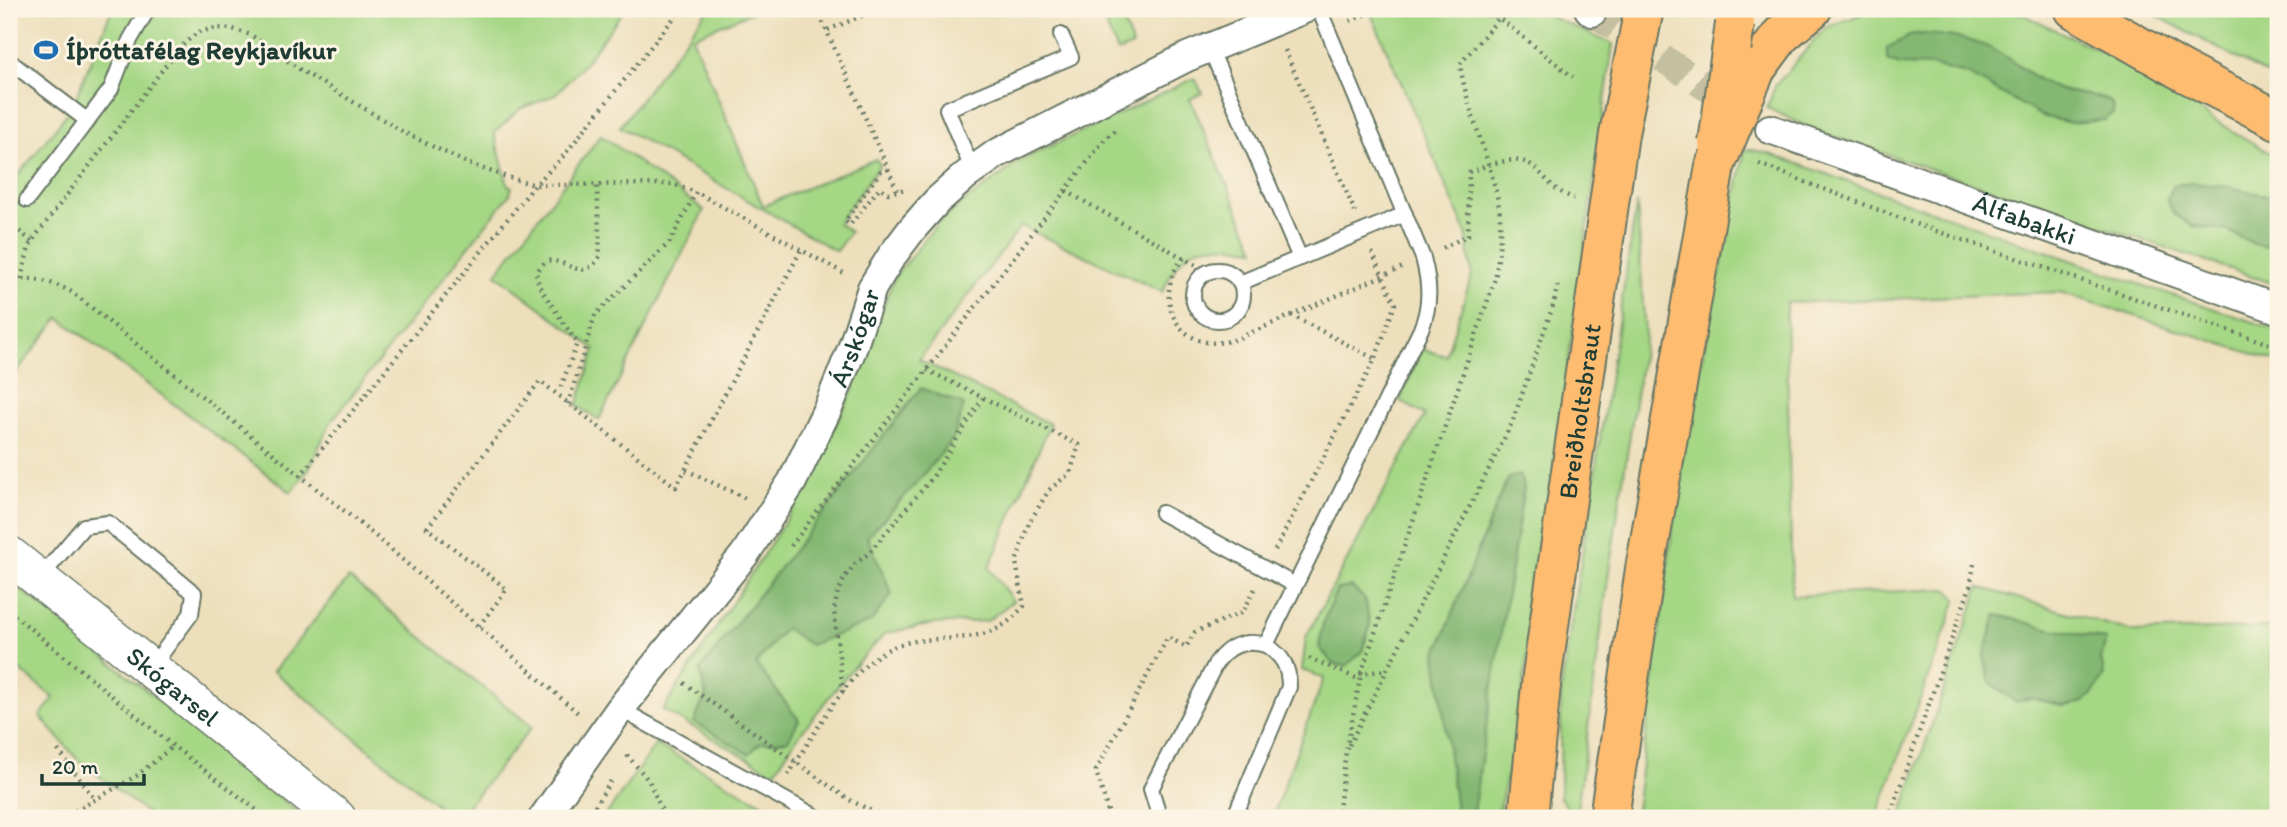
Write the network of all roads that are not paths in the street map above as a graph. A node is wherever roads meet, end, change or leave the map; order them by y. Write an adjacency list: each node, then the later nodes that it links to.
1 (148, 9): 12 (lane)
2 (1304, 9): 9 (street, Árskógar)
3 (1319, 9): 17 (lane)
4 (1644, 9): 33 (main road, Breiðholtsbraut, bridge)
5 (1812, 9): 14 (main road, bridge)
6 (2074, 9): 11 (main road)
7 (1736, 14): 14 (main road, bridge)
8 (1061, 35): 15 (lane)
9 (1210, 48): 15 (street, Árskógar); 18 (lane)
10 (9, 61): 12 (lane)
11 (2278, 120)
12 (88, 121): 16 (lane)
13 (1770, 129): 20 (street, Álfabakki)
14 (1715, 166): 34 (main road)
15 (973, 171): 27 (street, Árskógar)
16 (27, 200)
17 (1405, 214): 18 (lane); 24 (lane)
18 (1300, 258): 19 (lane)
19 (1240, 283): 19 (lane)
20 (2278, 309)
21 (1162, 513): 24 (lane)
22 (9, 555): 23 (street, Skógarsel)
23 (39, 579): 26 (street, Skógarsel); 26 (lane)
24 (1295, 585): 25 (lane)
25 (1267, 642): 31 (lane); 32 (lane)
26 (150, 670): 28 (street, Skógarsel)
27 (620, 709): 29 (street, Árskógar); 30 (lane)
28 (337, 818)
29 (543, 818)
30 (818, 818)
31 (1160, 818)
32 (1234, 818)
33 (1528, 818)
34 (1609, 818)

